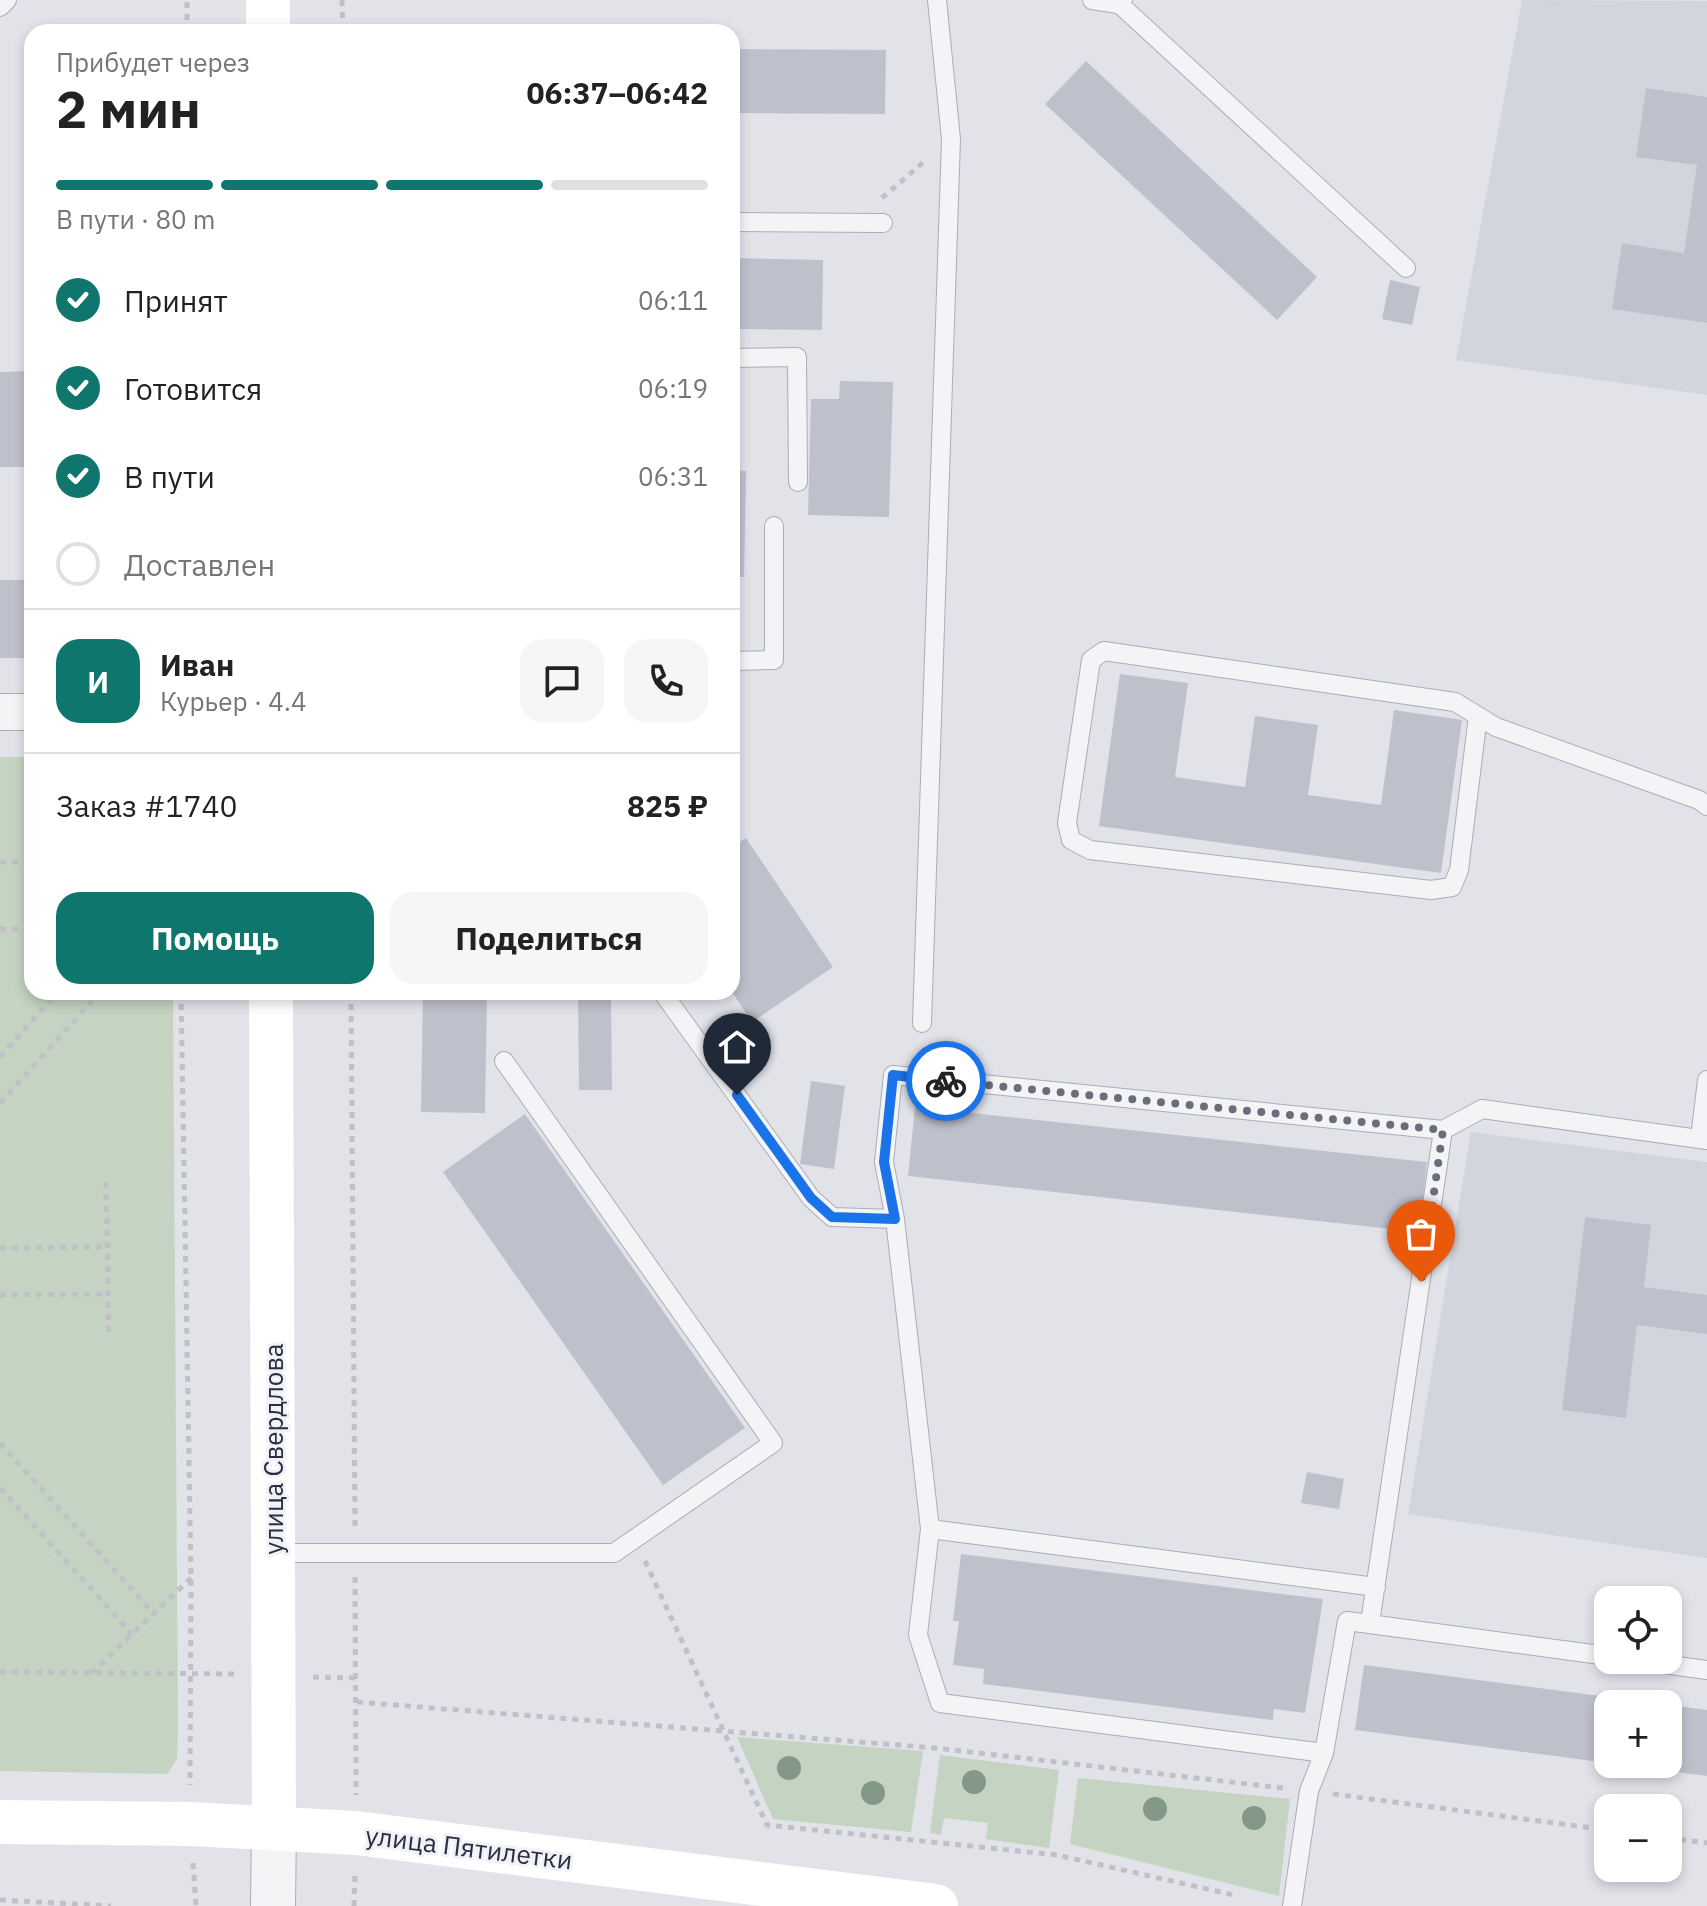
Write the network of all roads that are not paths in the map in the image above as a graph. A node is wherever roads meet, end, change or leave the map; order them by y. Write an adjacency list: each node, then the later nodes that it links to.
1 (7, 0): 6 (lane)
2 (268, 0): 7 (main road)
3 (937, 0): 21 (lane)
4 (1092, 0): 5 (lane)
5 (1119, 1): 10 (lane)
6 (0, 7)
7 (268, 24)
8 (740, 222): 9 (lane)
9 (883, 223)
10 (1406, 268)
11 (740, 358): 12 (lane)
12 (798, 482)
13 (774, 526): 14 (lane)
14 (740, 661)
15 (0, 712): 16 (street)
16 (24, 712)
17 (1478, 716): 17 (lane); 18 (lane)
18 (1707, 806)
19 (271, 1000): 28 (main road, улица Свердлова)
20 (668, 1000): 26 (lane)
21 (922, 1023)
22 (504, 1061): 28 (lane)
23 (1707, 1080): 25 (lane)
24 (1443, 1130): 25 (lane); 26 (lane); 29 (lane)
25 (1704, 1139)
26 (895, 1219): 27 (lane)
27 (930, 1529): 29 (lane); 34 (lane)
28 (273, 1553): 36 (main road, улица Свердлова)
29 (1376, 1587): 30 (lane)
30 (1370, 1623): 31 (lane); 34 (lane)
31 (1594, 1654)
32 (1682, 1667): 33 (lane)
33 (1707, 1670)
34 (1324, 1753): 39 (lane)
35 (0, 1822): 36 (main road, улица Пятилетки)
36 (274, 1827): 37 (street, улица Свердлова); 38 (main road, улица Пятилетки)
37 (273, 1906)
38 (936, 1906)
39 (1292, 1906)

